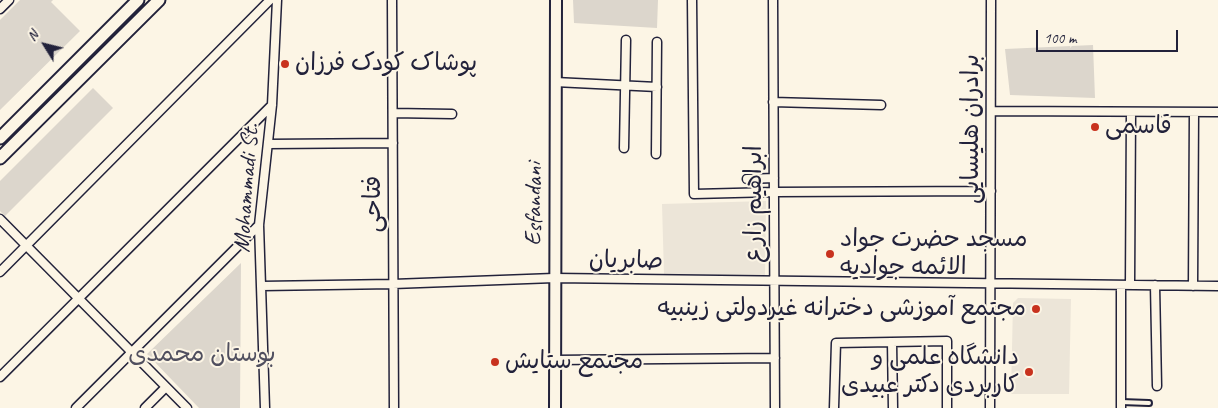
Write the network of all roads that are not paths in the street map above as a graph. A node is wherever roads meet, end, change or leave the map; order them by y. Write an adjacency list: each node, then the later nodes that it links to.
1 (10, 0): 11 (street)
2 (138, 0): 26 (main road)
3 (159, 0): 31 (main road)
4 (270, 0): 38 (street)
5 (278, 0): 18 (street, Mohammadi St.)
6 (392, 0): 24 (street, فتاحی)
7 (556, 0): 14 (main road, Esfandani)
8 (692, 0): 34 (street)
9 (773, 0): 17 (street, ابراهیم زارع)
10 (992, 0): 20 (street, برادران هلیسایی)
11 (0, 9)
12 (626, 40): 15 (street)
13 (657, 42): 16 (street)
14 (556, 82): 15 (street); 40 (main road, Esfandani)
15 (625, 86): 16 (street); 29 (street)
16 (657, 87): 30 (street)
17 (773, 102): 19 (street); 32 (street, ابراهیم زارع)
18 (272, 105): 28 (street, Mohammadi St.); 50 (street)
19 (881, 105)
20 (992, 111): 21 (street); 35 (street, برادران هلیسایی)
21 (1131, 112): 22 (street); 45 (street)
22 (1194, 112): 23 (street); 48 (street)
23 (1218, 112)
24 (393, 113): 25 (street); 27 (street, فتاحی)
25 (452, 114)
26 (0, 138)
27 (393, 143): 28 (street); 42 (street, فتاحی)
28 (268, 144): 37 (street, Mohammadi St.)
29 (624, 148)
30 (656, 154)
31 (0, 158)
32 (774, 178): 33 (street); 34 (street, ابراهیم زارع)
33 (747, 179)
34 (774, 192): 35 (street); 41 (street, ابراهیم زارع)
35 (991, 192): 43 (street, برادران هلیسایی)
36 (0, 219): 38 (street)
37 (259, 225): 47 (street, Mohammadi St.); 52 (street)
38 (26, 246): 39 (street); 50 (street)
39 (0, 272)
40 (554, 278): 41 (street, صابریان); 42 (street, صابریان); 54 (main road, Esfandani)
41 (774, 282): 43 (street, صابریان); 53 (street, ابراهیم زارع)
42 (393, 284): 47 (street, صابریان); 64 (street, فتاحی)
43 (990, 284): 44 (street); 70 (street, برادران هلیسایی)
44 (1121, 285): 45 (street); 59 (street)
45 (1130, 285): 46 (street)
46 (1155, 285): 48 (street); 56 (street)
47 (262, 286): 63 (street, Mohammadi St.)
48 (1193, 286): 49 (street)
49 (1218, 286)
50 (79, 299): 52 (street); 55 (street)
51 (892, 342): 67 (street); 68 (street); 69 (street)
52 (131, 352): 57 (street); 60 (street)
53 (775, 358): 54 (street); 66 (street, ابراهیم زارع)
54 (555, 360): 65 (main road, Esfandani)
55 (0, 377)
56 (1157, 386)
57 (166, 387): 61 (street); 62 (street)
58 (1149, 403): 59 (lane)
59 (1121, 405)
60 (76, 408)
61 (145, 408)
62 (187, 408)
63 (265, 408)
64 (394, 408)
65 (555, 408)
66 (775, 408)
67 (834, 408)
68 (893, 408)
69 (947, 408)
70 (990, 408)

